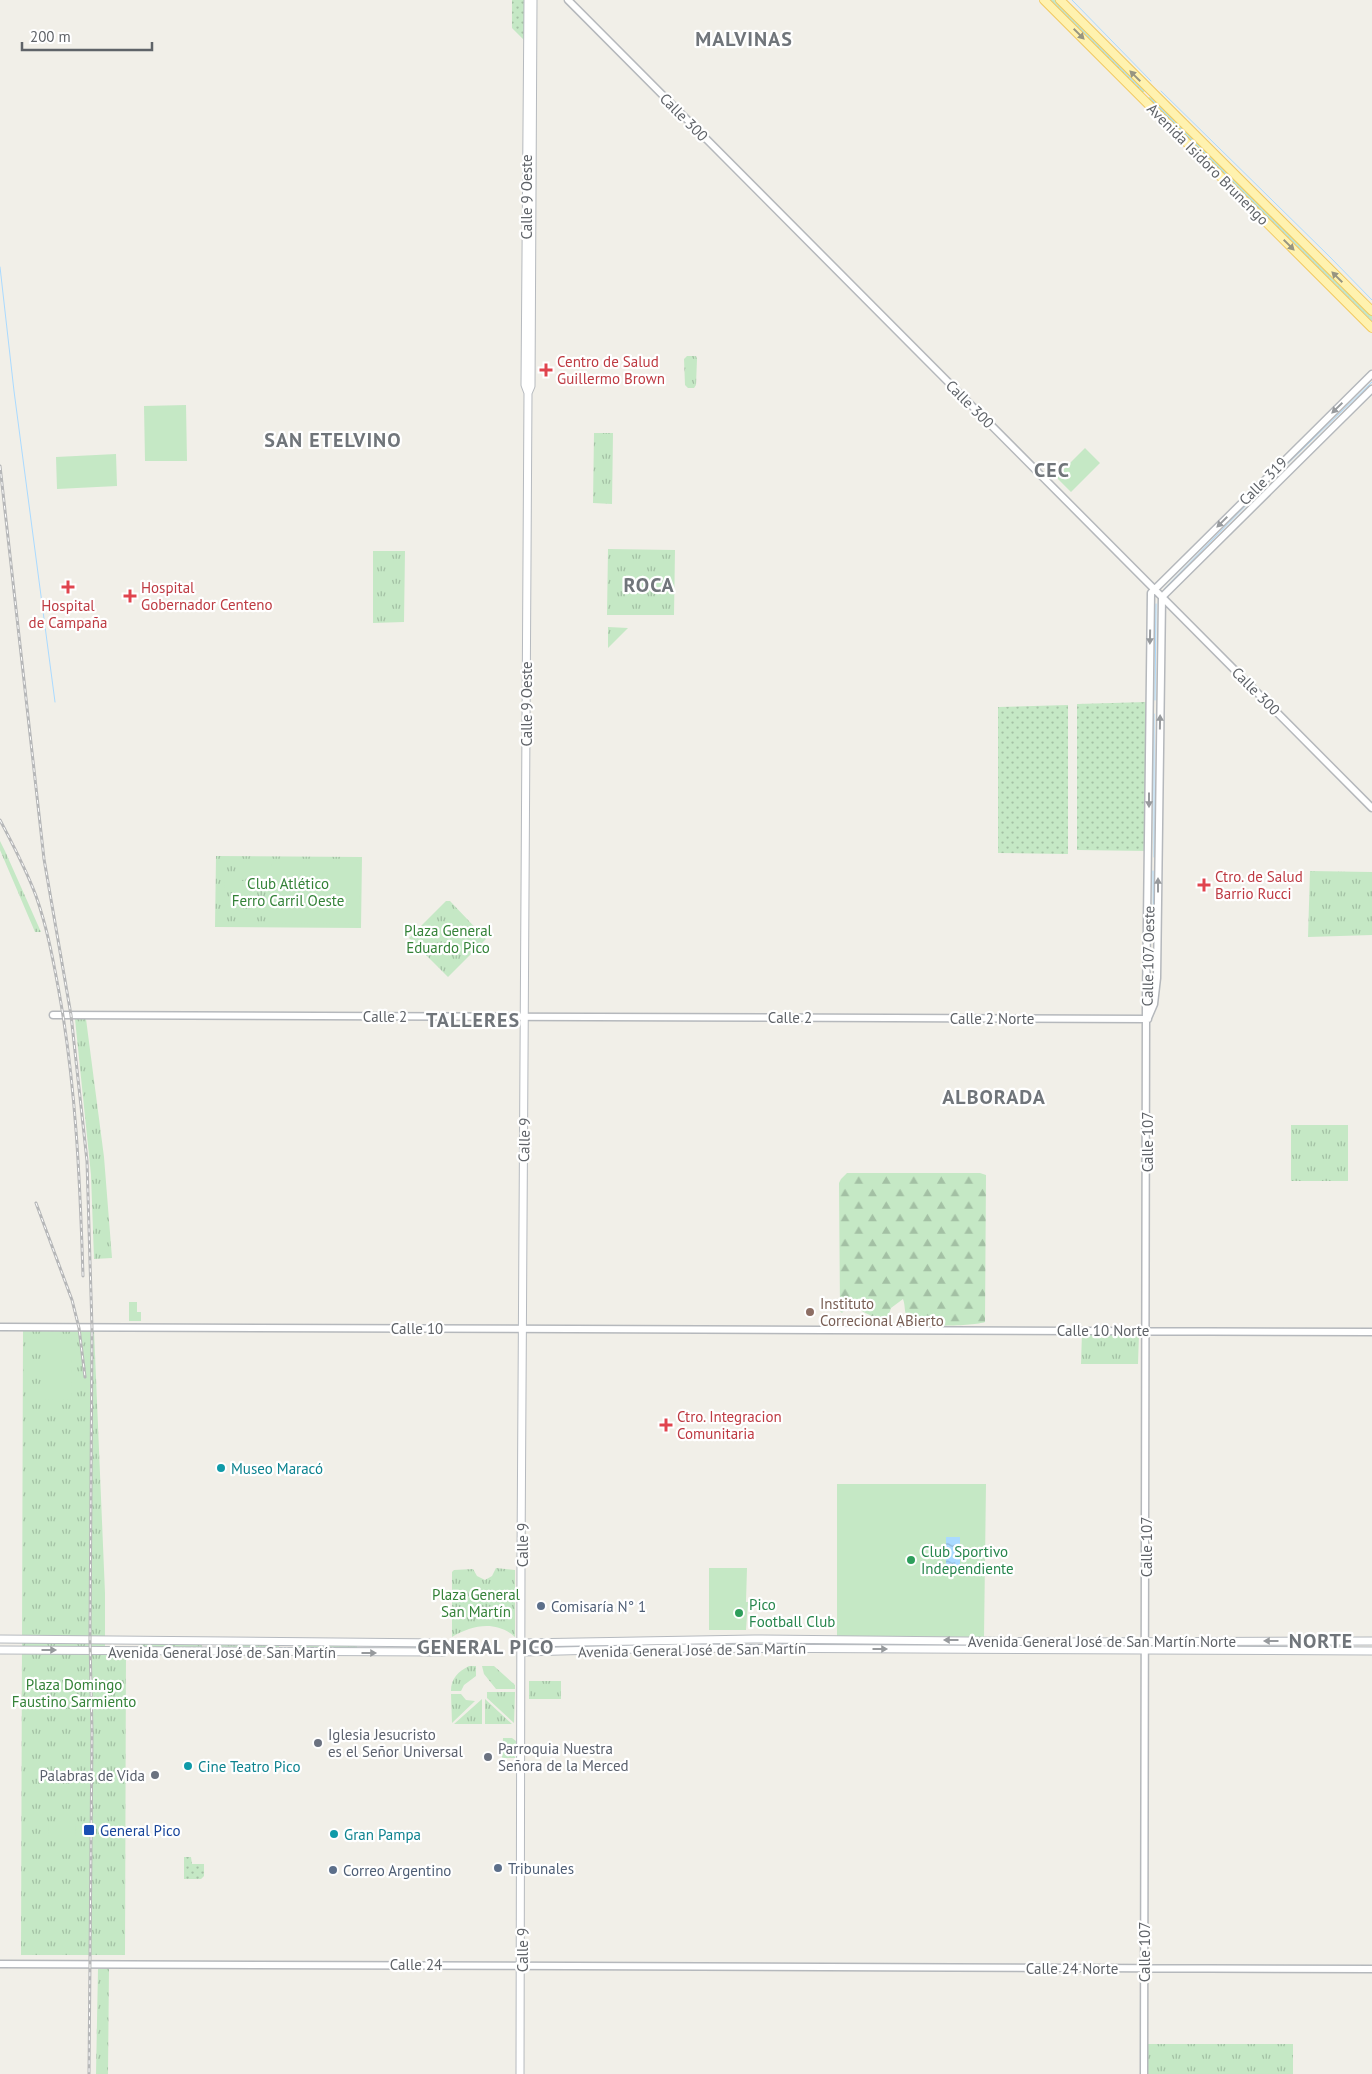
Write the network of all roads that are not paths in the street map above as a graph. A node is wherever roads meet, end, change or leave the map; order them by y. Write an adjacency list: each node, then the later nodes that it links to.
1 (528, 0): 10 (main road, Calle 9 Oeste)
2 (533, 0): 10 (main road, Calle 9 Oeste)
3 (568, 0): 11 (street, Calle 300)
4 (1044, 0): 7 (main road, Avenida Isidoro Brunengo, one-way to 7)
5 (1060, 0): 6 (main road, Avenida Isidoro Brunengo, one-way to 5)
6 (1372, 311)
7 (1372, 328)
8 (1372, 374): 11 (street, Calle 319, one-way to 11)
9 (1372, 389): 12 (street, Calle 319)
10 (528, 393): 15 (main road, Calle 9 Oeste)
11 (1154, 589): 12 (street, Calle 300); 17 (street, Calle 107 Oeste, one-way to 17)
12 (1162, 597): 13 (street, Calle 300); 17 (street, Calle 107 Oeste, one-way to 12)
13 (1372, 808)
14 (54, 1015): 15 (street, Calle 2)
15 (525, 1016): 16 (street, Calle 2); 19 (main road, Calle 9)
16 (836, 1018): 17 (street, Calle 2 Norte)
17 (1148, 1020): 21 (street, Calle 107)
18 (0, 1327): 19 (street, Calle 10)
19 (523, 1328): 20 (street, Calle 10); 28 (main road, Calle 9)
20 (834, 1328): 21 (street, Calle 10 Norte)
21 (1146, 1330): 22 (street, Calle 10 Norte); 25 (street, Calle 107)
22 (1372, 1332)
23 (0, 1639): 27 (main road, Avenida General José de San Martín)
24 (831, 1639): 25 (main road, Avenida General José de San Martín Norte, one-way to 24); 28 (main road, Avenida General José de San Martín)
25 (1146, 1641): 26 (main road, Avenida General José de San Martín Norte, one-way to 25); 31 (street, Calle 107)
26 (1372, 1641)
27 (444, 1643)
28 (522, 1643): 34 (main road, Calle 9)
29 (832, 1648): 31 (main road, Avenida General José de San Martín Norte, one-way to 31); 34 (main road, Avenida General José de San Martín)
30 (0, 1650): 33 (main road, Avenida General José de San Martín, one-way to 33)
31 (1146, 1650): 32 (main road, Avenida General José de San Martín Norte); 38 (street, Calle 107)
32 (1372, 1651)
33 (444, 1652)
34 (522, 1652): 36 (main road, Calle 9)
35 (0, 1964): 36 (street, Calle 24)
36 (522, 1966): 37 (street, Calle 24); 40 (main road, Calle 9)
37 (833, 1966): 38 (street, Calle 24 Norte)
38 (1144, 1968): 39 (street, Calle 24 Norte); 41 (street, Calle 107)
39 (1372, 1969)
40 (520, 2074)
41 (1144, 2074)

